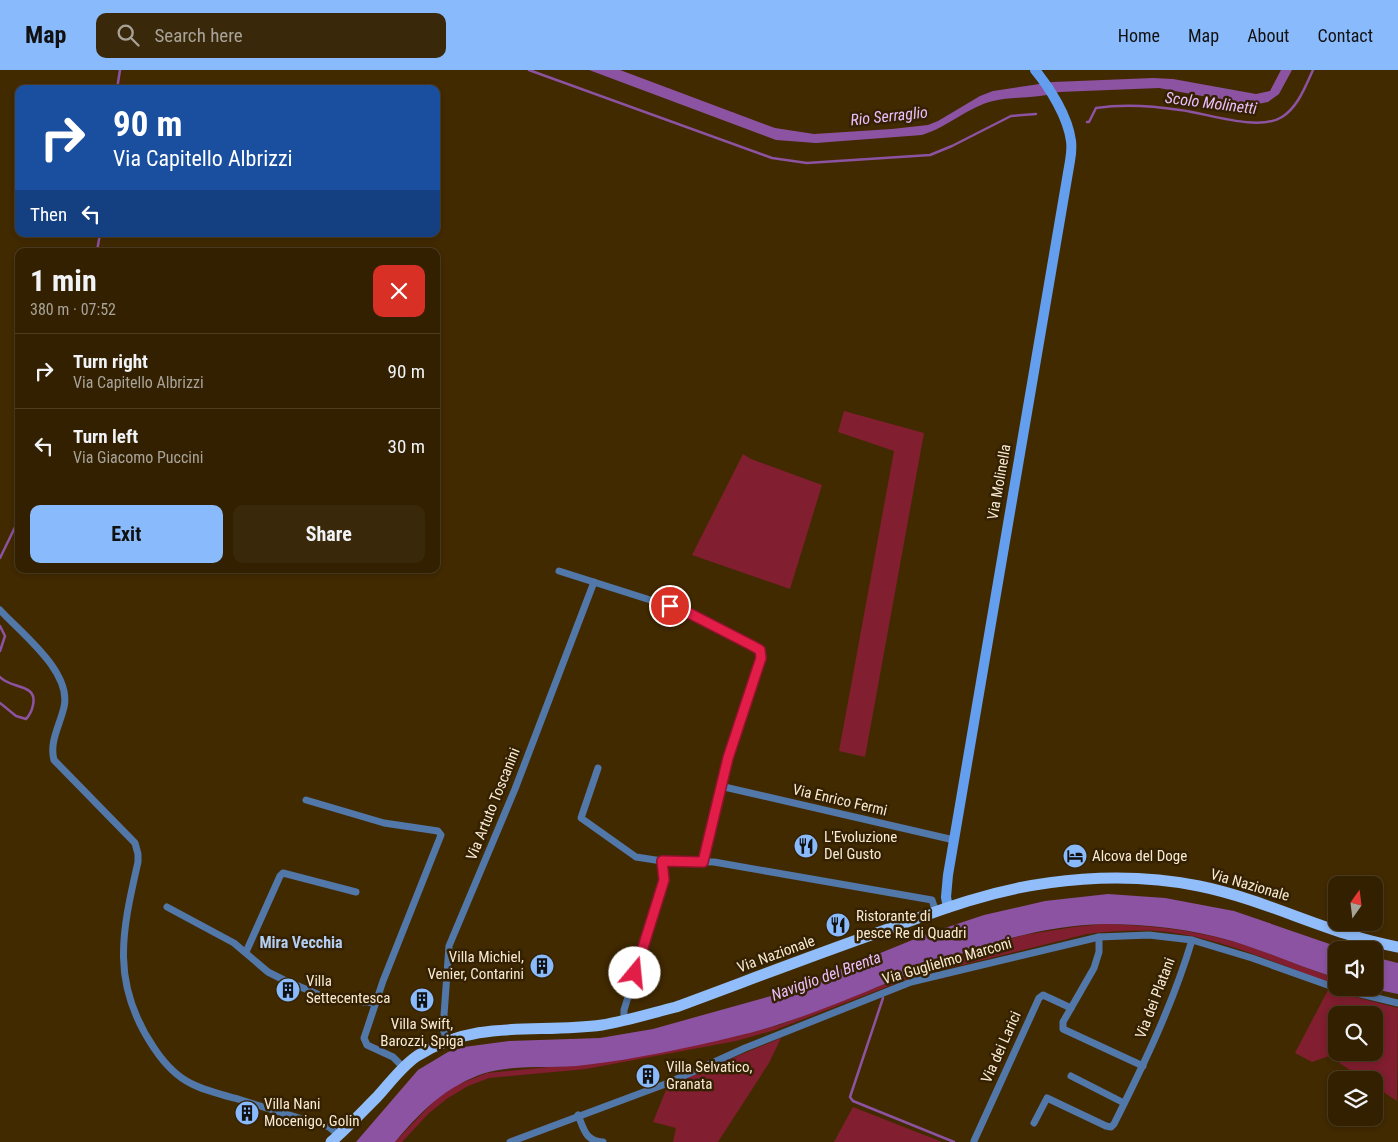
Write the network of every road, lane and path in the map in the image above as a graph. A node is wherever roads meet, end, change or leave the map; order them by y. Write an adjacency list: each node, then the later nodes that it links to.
1 (1036, 71): 8 (street, Via Molinella)
2 (559, 571): 3 (street)
3 (594, 582): 6 (street); 25 (street, Via Artuto Toscanini)
4 (0, 610): 32 (street)
5 (598, 768): 9 (street)
6 (720, 786): 8 (street, Via Enrico Fermi); 10 (street)
7 (306, 800): 21 (street)
8 (954, 840): 12 (street, Via Molinella)
9 (662, 861): 10 (street); 24 (street)
10 (703, 862): 13 (street)
11 (356, 892): 20 (street)
12 (946, 896): 13 (street); 15 (street, Via Molinella)
13 (932, 900): 16 (street)
14 (167, 907): 20 (street)
15 (948, 908): 16 (main road, Via Nazionale); 19 (main road, Via Nazionale)
16 (936, 912): 24 (main road, Via Nazionale)
17 (1099, 936): 18 (street, Via Guglielmo Marconi); 23 (street); 30 (street, Via Guglielmo Marconi)
18 (1192, 940): 22 (street, Via Guglielmo Marconi); 26 (street, Via dei Platani)
19 (1398, 947)
20 (246, 952): 21 (street)
21 (376, 1003): 27 (street)
22 (1398, 1003)
23 (1072, 1008): 26 (street); 33 (street, Via dei Larici)
24 (624, 1020): 25 (main road, Via Nazionale)
25 (447, 1040): 27 (main road, Via Nazionale)
26 (1143, 1066): 29 (street, Via dei Platani)
27 (403, 1067): 32 (main road, Via Nazionale)
28 (1071, 1076): 29 (street)
29 (1124, 1103): 31 (street, Via dei Platani)
30 (578, 1115): 34 (street, Via Guglielmo Marconi); 35 (street)
31 (1034, 1123)
32 (335, 1138)
33 (974, 1141)
34 (510, 1142)
35 (603, 1142)

